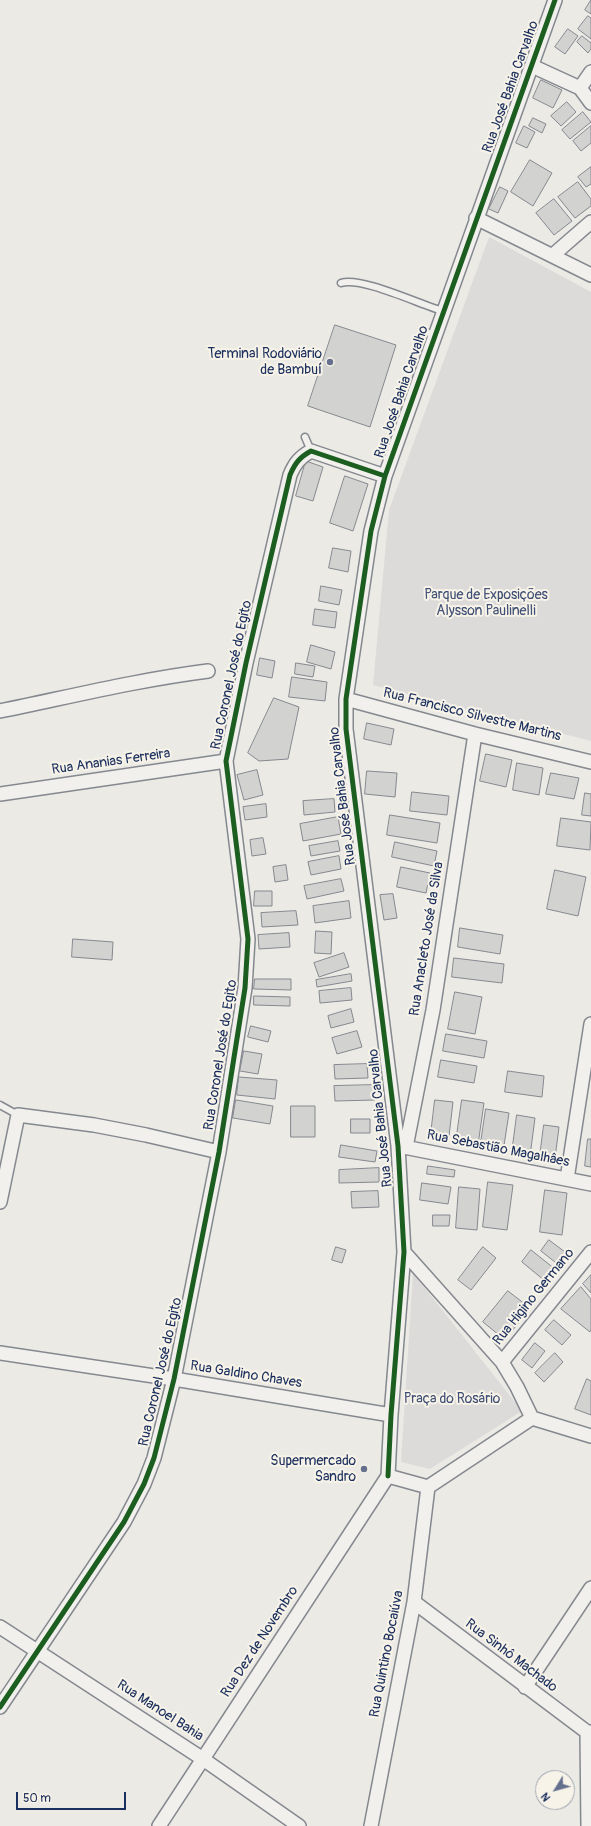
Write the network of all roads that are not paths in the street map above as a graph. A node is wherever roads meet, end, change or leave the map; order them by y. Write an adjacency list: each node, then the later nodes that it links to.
1 (555, 0): 2 (street, Rua José Bahia Carvalho)
2 (532, 66): 4 (street); 6 (street, Rua José Bahia Carvalho)
3 (591, 72): 4 (street)
4 (580, 88): 5 (street)
5 (591, 103)
6 (476, 218): 8 (street); 11 (street, Rua José Bahia Carvalho)
7 (591, 222): 8 (street)
8 (553, 255): 9 (street)
9 (591, 275)
10 (341, 283): 11 (lane)
11 (443, 311): 14 (street, Rua José Bahia Carvalho)
12 (305, 437): 13 (lane)
13 (311, 451): 14 (street); 19 (street, Rua Coronel José do Egito)
14 (385, 476): 16 (street, Rua José Bahia Carvalho)
15 (208, 671): 17 (street)
16 (346, 699): 18 (street, Rua Francisco Silvestre Martins); 25 (street, Rua José Bahia Carvalho)
17 (0, 711)
18 (475, 734): 20 (street, Rua Francisco Silvestre Martins); 25 (street, Rua Anacleto José da Silva)
19 (226, 761): 21 (street, Rua Ananias Ferreira); 26 (street, Rua Coronel José do Egito)
20 (591, 762)
21 (0, 794)
22 (591, 1024): 27 (street)
23 (0, 1105): 24 (lane)
24 (18, 1115): 26 (street); 29 (street)
25 (402, 1147): 27 (street, Rua Sebastião Magalhâes); 30 (street, Rua José Bahia Carvalho)
26 (219, 1152): 34 (street, Rua Coronel José do Egito)
27 (567, 1179): 28 (street, Rua Sebastião Magalhâes)
28 (591, 1184)
29 (0, 1202)
30 (404, 1252): 33 (street); 35 (street, Rua José Bahia Carvalho)
31 (591, 1252): 33 (street, Rua Higino Germano)
32 (0, 1353): 34 (street, Rua Galdino Chaves)
33 (502, 1362): 36 (street)
34 (174, 1379): 35 (street, Rua Galdino Chaves); 43 (street, Rua Coronel José do Egito)
35 (391, 1415): 38 (street, Rua José Bahia Carvalho)
36 (532, 1418): 37 (street); 39 (street)
37 (591, 1436)
38 (388, 1476): 39 (street); 47 (street, Rua Dez de Novembro)
39 (428, 1487): 41 (street, Rua Quintino Bocaiúva)
40 (591, 1588): 44 (street)
41 (414, 1602): 44 (street, Rua Sinhô Machado); 50 (street, Rua Quintino Bocaiúva)
42 (0, 1627): 43 (street, Rua Manoel Bahia)
43 (37, 1651): 45 (street, Rua Coronel José do Egito); 47 (street, Rua Manoel Bahia)
44 (525, 1687): 46 (street, Rua Sinhô Machado)
45 (0, 1707)
46 (589, 1732): 51 (street)
47 (203, 1758): 48 (street, Rua Dez de Novembro); 49 (street, Rua Manoel Bahia)
48 (159, 1826)
49 (299, 1826)
50 (371, 1826)
51 (588, 1826)

